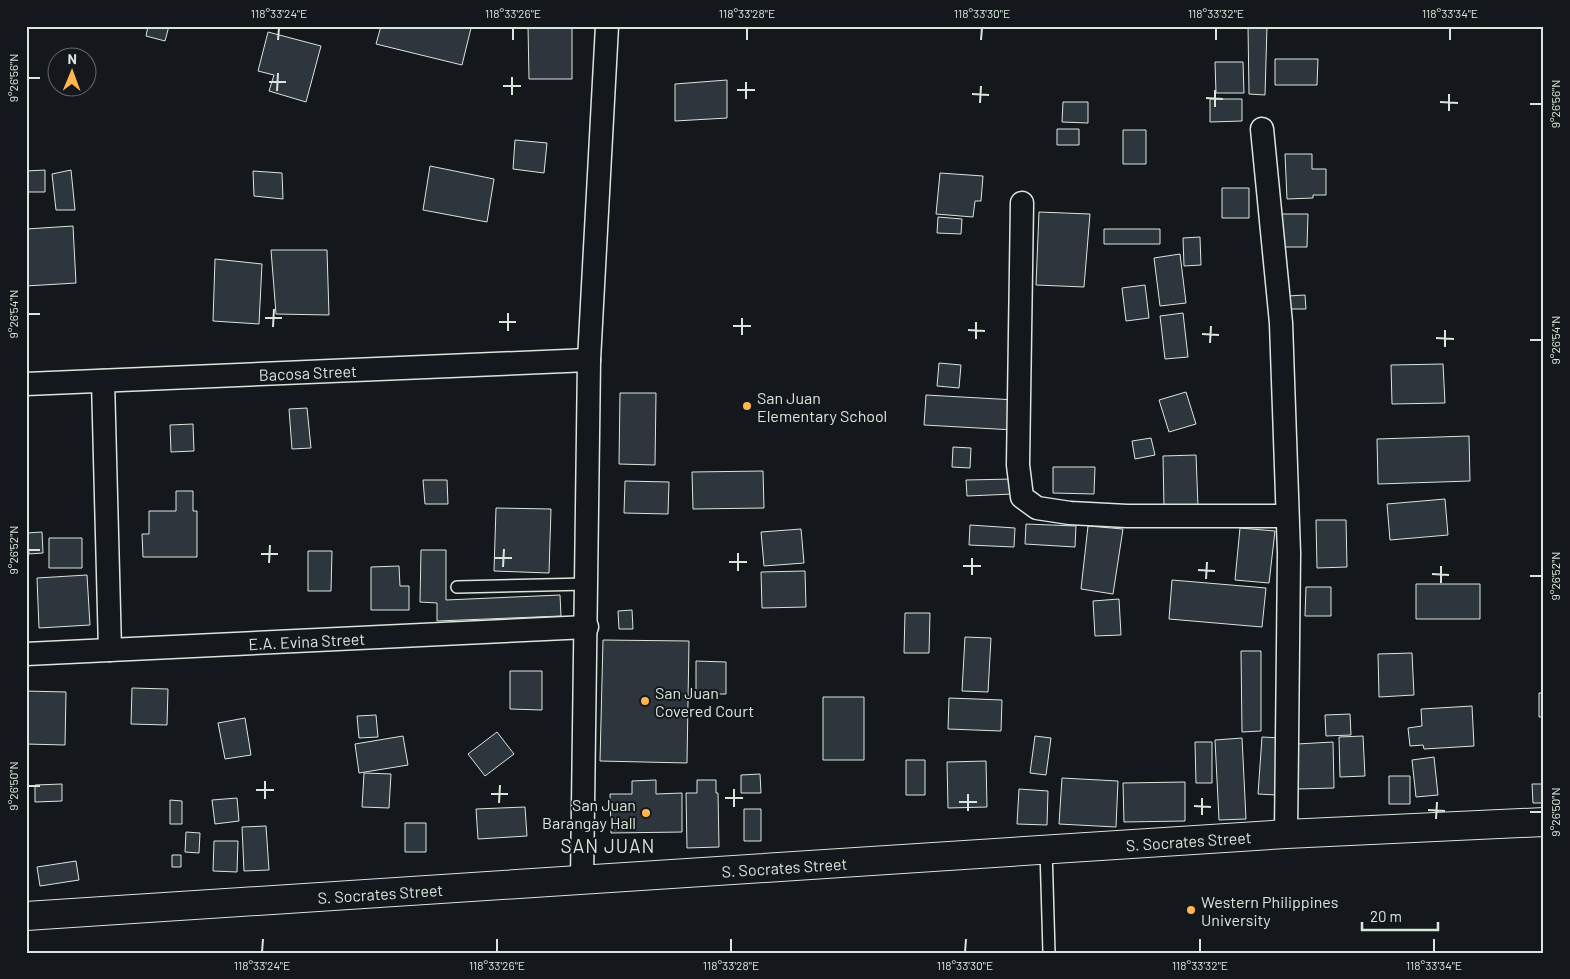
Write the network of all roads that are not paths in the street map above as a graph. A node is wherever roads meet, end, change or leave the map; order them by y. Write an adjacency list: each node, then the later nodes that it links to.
1 (607, 26): 4 (street)
2 (1262, 130): 7 (street)
3 (1022, 203): 7 (street)
4 (589, 360): 5 (street, Bacosa Street); 8 (street)
5 (102, 381): 6 (street, Bacosa Street); 11 (street)
6 (26, 384)
7 (1287, 516): 14 (street)
8 (587, 584): 9 (lane); 10 (street)
9 (457, 587)
10 (587, 627): 11 (street, E.A. Evina Street); 16 (street)
11 (110, 650): 12 (street, E.A. Evina Street)
12 (26, 654)
13 (1544, 822): 14 (street, S. Socrates Street)
14 (1286, 834): 15 (street, S. Socrates Street)
15 (1046, 849): 16 (street, S. Socrates Street); 18 (lane)
16 (582, 880): 17 (street, S. Socrates Street)
17 (26, 916)
18 (1049, 953)

